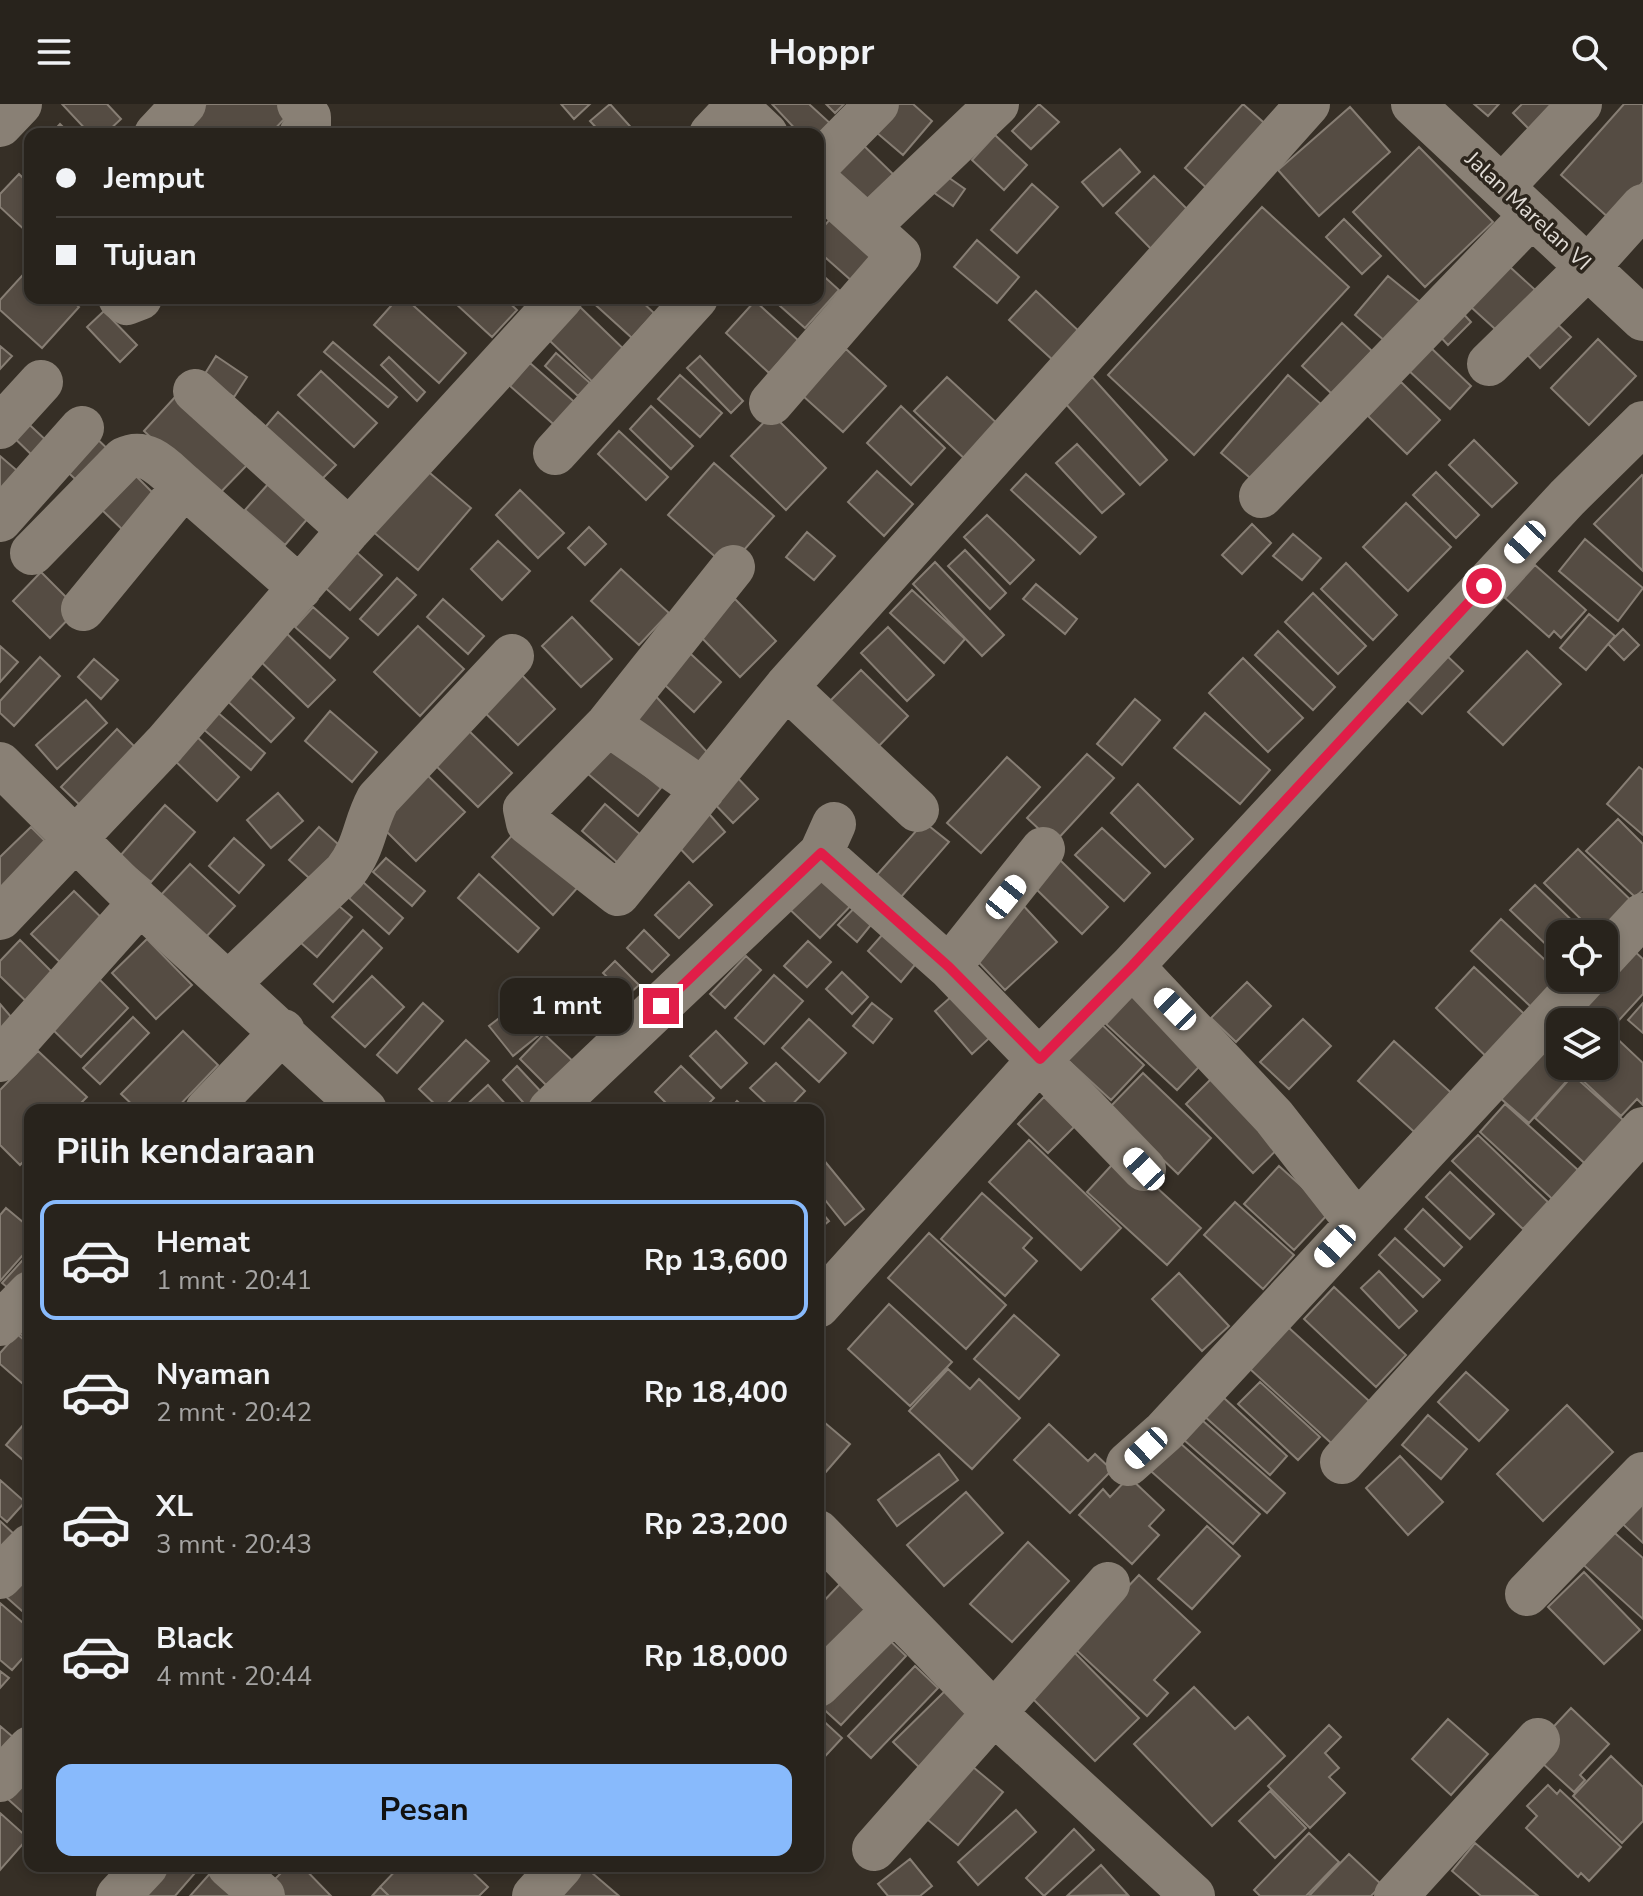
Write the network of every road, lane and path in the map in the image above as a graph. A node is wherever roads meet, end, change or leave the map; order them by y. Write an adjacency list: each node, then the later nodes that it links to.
1 (20, 104): 9 (street)
2 (184, 104): 10 (street)
3 (299, 104): 11 (street)
4 (877, 104): 12 (street)
5 (997, 104): 16 (street)
6 (1308, 104): 38 (street)
7 (1413, 104): 14 (street, Jalan Marelan VI)
8 (1580, 104): 14 (street)
9 (0, 125)
10 (162, 128)
11 (306, 128)
12 (824, 158)
13 (824, 187): 16 (street)
14 (1517, 201): 17 (street, Jalan Marelan VI); 30 (street)
15 (1643, 206): 17 (street)
16 (868, 227): 24 (street)
17 (1588, 267): 20 (street, Jalan Marelan VI); 21 (street)
18 (556, 304): 32 (street)
19 (691, 304): 28 (street)
20 (1643, 319)
21 (1489, 364)
22 (41, 382): 26 (street)
23 (195, 391): 32 (street)
24 (771, 403)
25 (1643, 423): 49 (street)
26 (0, 427)
27 (82, 428): 31 (street)
28 (555, 453)
29 (184, 486): 33 (street); 35 (street); 36 (street)
30 (1261, 496)
31 (0, 520)
32 (349, 530): 35 (street)
33 (32, 553)
34 (733, 567): 39 (street)
35 (300, 588): 43 (street)
36 (83, 609)
37 (512, 656): 51 (street)
38 (786, 687): 41 (street); 42 (street)
39 (608, 724): 41 (street); 41 (street)
40 (0, 764): 43 (street)
41 (703, 790)
42 (917, 810)
43 (74, 840): 45 (street); 47 (street)
44 (1043, 849): 50 (street)
45 (140, 903): 51 (street); 55 (street)
46 (1643, 915): 48 (street)
47 (0, 918)
48 (1618, 942)
49 (1132, 966): 54 (street); 61 (street)
50 (949, 967): 54 (street); 58 (street)
51 (228, 984): 53 (street)
52 (1572, 992): 61 (street)
53 (283, 1031): 56 (street); 57 (street)
54 (1040, 1059): 60 (street); 63 (street)
55 (0, 1060)
56 (213, 1104)
57 (346, 1104)
58 (556, 1104)
59 (1643, 1129): 65 (street)
60 (1144, 1169)
61 (1357, 1223): 66 (street)
62 (24, 1299): 64 (street)
63 (824, 1299)
64 (0, 1324)
65 (1342, 1462)
66 (1128, 1464)
67 (1643, 1474): 72 (street)
68 (24, 1552): 70 (street)
69 (825, 1553): 73 (street)
70 (0, 1577)
71 (1108, 1584): 75 (street)
72 (1527, 1594)
73 (893, 1611): 74 (street); 75 (street)
74 (824, 1679)
75 (994, 1713): 79 (street); 82 (street)
76 (1538, 1740): 85 (street)
77 (24, 1754): 78 (street)
78 (0, 1780)
79 (874, 1849)
80 (236, 1872): 83 (street)
81 (556, 1872): 84 (street)
82 (1176, 1891)
83 (263, 1896)
84 (534, 1896)
85 (1396, 1896)

